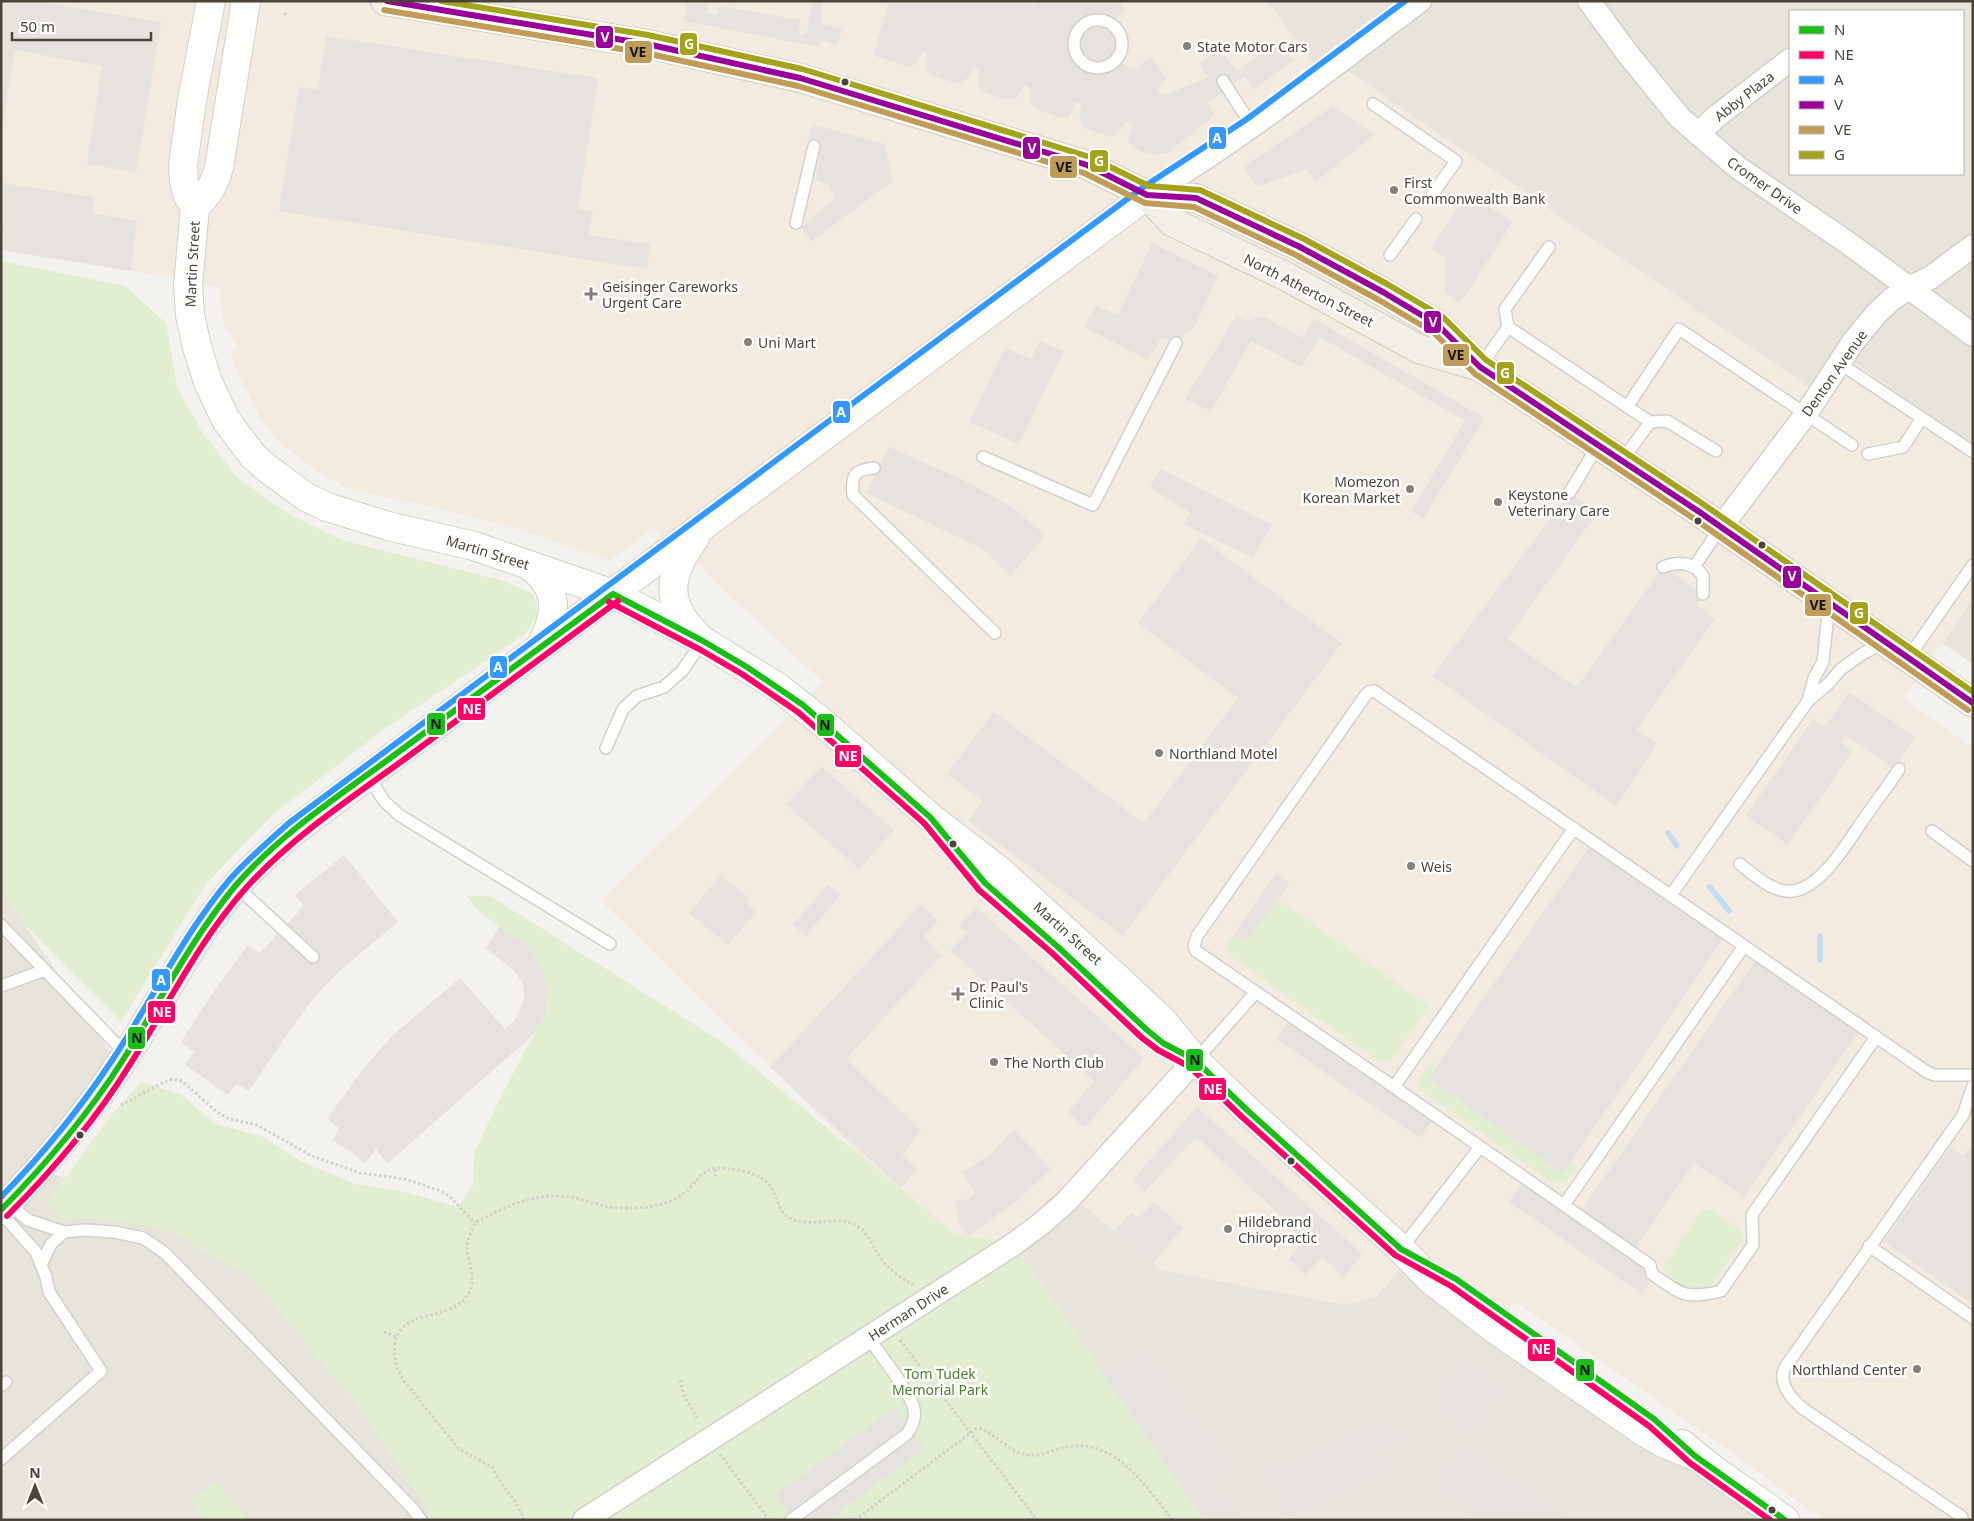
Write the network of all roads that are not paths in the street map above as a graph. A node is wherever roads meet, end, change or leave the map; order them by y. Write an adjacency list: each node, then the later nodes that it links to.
1 (211, 1): 15 (street, Martin Street)
2 (246, 1): 15 (street, Martin Street)
3 (386, 1): 13 (main road)
4 (1420, 1): 10 (street)
5 (1589, 1): 11 (street, Cromer Drive)
6 (1109, 23): 6 (lane)
7 (1789, 61): 11 (street, Abby Plaza)
8 (1223, 81): 10 (lane)
9 (1373, 104): 14 (lane)
10 (1252, 126): 13 (street)
11 (1698, 134): 21 (street, Cromer Drive)
12 (814, 146): 17 (lane)
13 (1147, 195): 26 (main road); 40 (street)
14 (1432, 195)
15 (195, 207): 42 (street, Martin Street)
16 (1416, 219): 20 (lane)
17 (796, 223)
18 (1549, 246): 22 (lane)
19 (1973, 246): 21 (street, Denton Avenue)
20 (1390, 255)
21 (1908, 288): 23 (street, Cromer Drive); 25 (street, Denton Avenue)
22 (1508, 327): 26 (lane); 27 (lane)
23 (1973, 335)
24 (1176, 343): 36 (lane)
25 (1839, 363): 28 (street, Denton Avenue); 29 (lane)
26 (1480, 366): 31 (main road)
27 (1627, 407): 28 (lane); 30 (lane)
28 (1806, 414): 32 (lane); 41 (street, Denton Avenue)
29 (1922, 418): 34 (lane); 35 (lane)
30 (1650, 422): 33 (lane); 37 (lane)
31 (1598, 443): 37 (main road); 39 (lane)
32 (1852, 445)
33 (1716, 451)
34 (1973, 452)
35 (1868, 454)
36 (984, 456)
37 (1622, 460): 41 (main road)
38 (874, 468): 49 (lane)
39 (1570, 492)
40 (704, 526): 46 (street); 50 (street)
41 (1721, 527): 45 (lane); 48 (main road)
42 (522, 562): 46 (street, Martin Street); 52 (street)
43 (1973, 565): 53 (lane)
44 (1663, 567): 45 (lane)
45 (1694, 567): 47 (lane)
46 (613, 594): 50 (street, Martin Street); 52 (street)
47 (1703, 594)
48 (1830, 604): 51 (main road); 54 (lane)
49 (995, 633)
50 (703, 640): 56 (lane); 74 (street, Martin Street)
51 (1885, 642): 53 (main road); 54 (lane)
52 (538, 649): 58 (street)
53 (1908, 658): 55 (main road)
54 (1808, 700): 64 (lane)
55 (1973, 703)
56 (606, 748)
57 (1899, 768): 62 (lane)
58 (368, 775): 63 (street); 66 (lane)
59 (1574, 828): 64 (lane); 71 (lane); 77 (lane)
60 (1932, 831): 61 (lane)
61 (1973, 861)
62 (1740, 864)
63 (236, 886): 68 (lane); 73 (street)
64 (1671, 895): 67 (lane)
65 (1, 926): 69 (lane)
66 (610, 944)
67 (1744, 946): 72 (lane); 79 (lane)
68 (313, 957)
69 (45, 970): 70 (lane); 73 (lane)
70 (1, 986)
71 (1256, 992): 74 (lane); 77 (lane)
72 (1876, 1037): 75 (lane); 79 (lane)
73 (126, 1054): 80 (street)
74 (1196, 1060): 83 (street, Martin Street); 86 (street, Herman Drive)
75 (1973, 1075)
76 (1973, 1086): 82 (lane)
77 (1394, 1087): 78 (lane)
78 (1480, 1147): 79 (lane); 83 (lane)
79 (1564, 1205)
80 (4, 1209): 81 (lane); 84 (lane)
81 (64, 1232): 84 (lane); 88 (lane)
82 (1869, 1246): 85 (lane); 92 (lane)
83 (1401, 1249): 91 (street, Martin Street)
84 (41, 1265): 87 (lane)
85 (1973, 1318)
86 (868, 1337): 89 (street, Herman Drive); 90 (lane)
87 (1, 1459)
88 (421, 1520)
89 (584, 1520)
90 (791, 1520)
91 (1785, 1520)
92 (1962, 1520)

